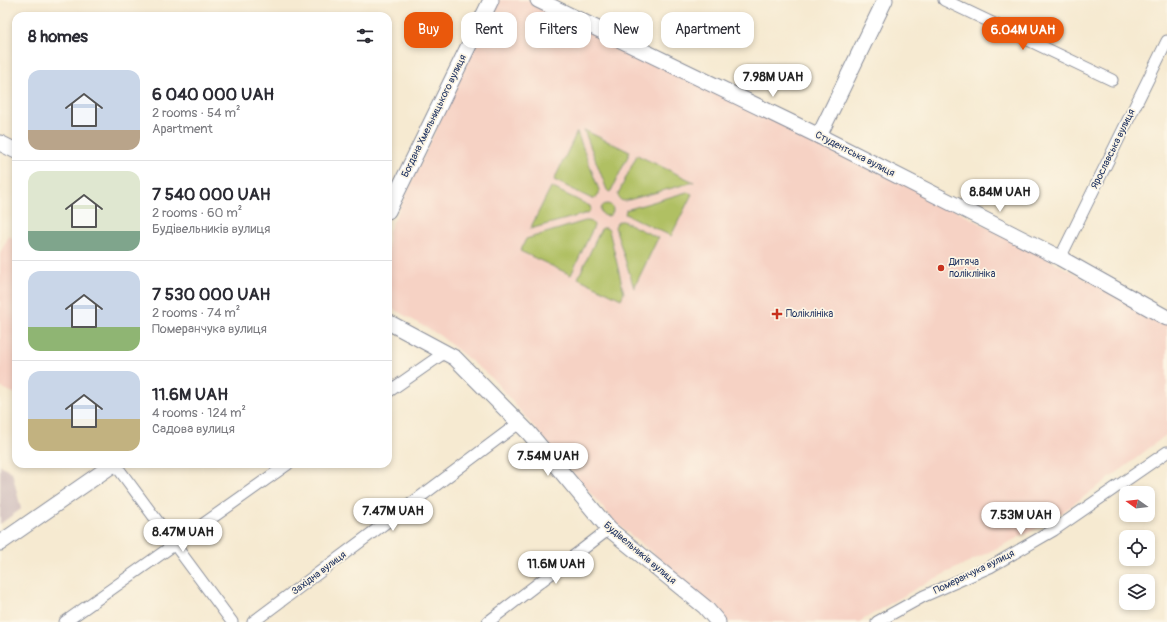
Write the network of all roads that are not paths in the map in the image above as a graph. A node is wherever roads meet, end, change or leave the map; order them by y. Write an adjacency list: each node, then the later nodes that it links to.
1 (491, 0): 10 (street, Богдана Хмельницького вулиця)
2 (538, 0): 7 (street, Студентська вулиця)
3 (885, 0): 7 (street)
4 (944, 0): 6 (street)
5 (1167, 41): 11 (street, Ярославська вулиця)
6 (1112, 80)
7 (819, 136): 11 (street, Студентська вулиця)
8 (0, 143): 9 (street)
9 (12, 149)
10 (392, 203)
11 (1060, 258): 12 (street, Студентська вулиця)
12 (1167, 318)
13 (392, 324): 14 (street, Будівельників вулиця)
14 (444, 353): 15 (street); 16 (street, Будівельників вулиця)
15 (392, 389)
16 (519, 423): 21 (street, Будівельників вулиця); 26 (street, Західна вулиця)
17 (1167, 452): 29 (street, Померанчука вулиця)
18 (108, 468): 22 (street)
19 (117, 468): 23 (street)
20 (282, 468): 23 (street)
21 (609, 529): 27 (street); 28 (street, Будівельників вулиця)
22 (0, 543)
23 (175, 544): 24 (street); 25 (street)
24 (65, 622)
25 (232, 622)
26 (253, 622)
27 (488, 622)
28 (718, 622)
29 (877, 622)

